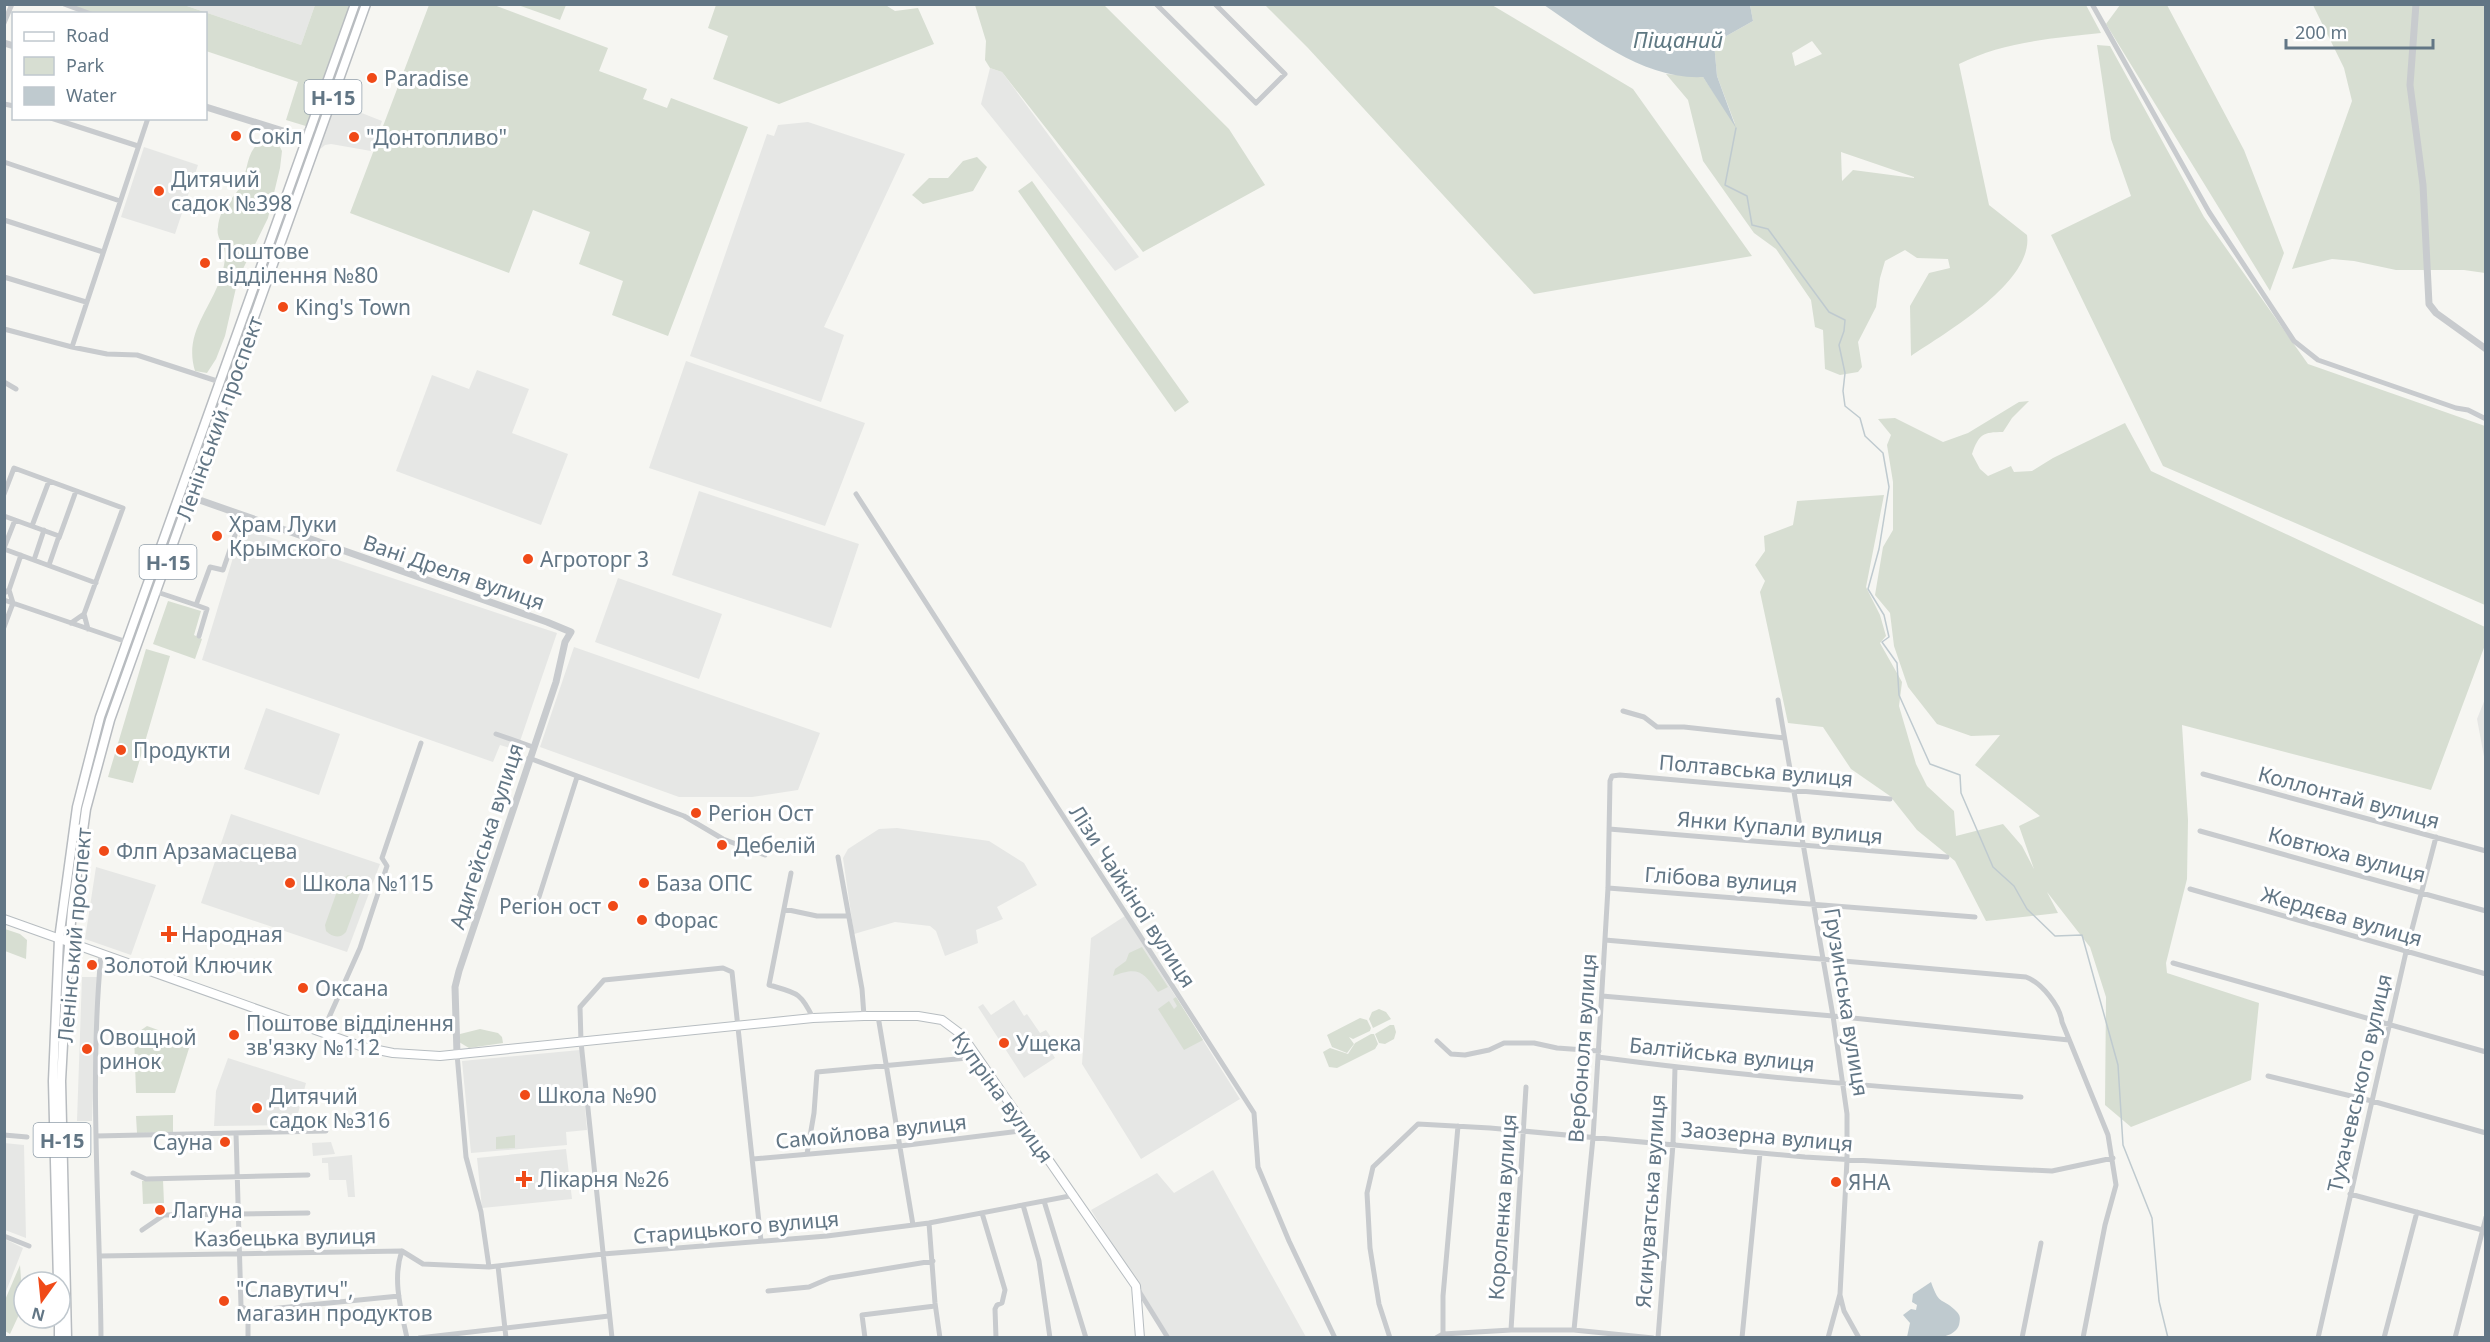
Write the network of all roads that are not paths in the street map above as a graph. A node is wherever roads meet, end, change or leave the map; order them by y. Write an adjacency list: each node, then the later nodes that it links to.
1 (12, 4): 10 (street)
2 (64, 4): 9 (street)
3 (356, 4): 14 (main road, Ленінський проспект / Н-15)
4 (366, 4): 20 (main road, Ленінський проспект / Н-15)
5 (1156, 4): 6 (street)
6 (1215, 4)
7 (2092, 4): 32 (street)
8 (2416, 4): 28 (street)
9 (86, 12)
10 (4, 24)
11 (207, 107): 15 (street)
12 (57, 120): 16 (street)
13 (147, 120): 16 (street)
14 (311, 129): 15 (street); 17 (main road, Ленінський проспект / Н-15)
15 (296, 135): 17 (street)
16 (138, 146): 21 (street)
17 (303, 150): 19 (main road, Ленінський проспект / Н-15)
18 (4, 162): 21 (street)
19 (290, 187): 20 (main road); 30 (main road, Ленінський проспект / Н-15)
20 (300, 190): 34 (main road, Ленінський проспект / Н-15)
21 (120, 201): 23 (street)
22 (4, 220): 23 (street)
23 (103, 252): 25 (street)
24 (4, 277): 25 (street)
25 (86, 302): 27 (street)
26 (4, 329): 27 (street)
27 (72, 347): 30 (street)
28 (2486, 349)
29 (4, 382): 31 (street)
30 (220, 382): 33 (main road, Ленінський проспект / Н-15)
31 (16, 389)
32 (2486, 419)
33 (190, 468): 34 (main road); 43 (main road, Ленінський проспект / Н-15)
34 (200, 471): 39 (main road, Ленінський проспект / Н-15)
35 (49, 481): 36 (street); 37 (street); 44 (street)
36 (76, 491): 47 (street); 52 (street)
37 (4, 494)
38 (856, 494): 198 (street, Лізи Чайкіної вулиця)
39 (191, 497): 40 (street, Вані Дреля вулиця); 45 (main road, Ленінський проспект / Н-15)
40 (242, 515): 57 (street); 62 (street, Вані Дреля вулиця)
41 (4, 516): 42 (street)
42 (15, 520): 44 (street); 48 (street)
43 (169, 525): 45 (main road); 64 (main road, Ленінський проспект / Н-15)
44 (32, 526): 46 (street)
45 (179, 529): 54 (main road, Ленінський проспект / Н-15)
46 (44, 530): 47 (street); 50 (street)
47 (59, 538): 51 (street)
48 (4, 549): 49 (street)
49 (21, 555): 50 (street); 53 (street)
50 (34, 560): 51 (street)
51 (49, 566): 52 (street)
52 (96, 583): 58 (street)
53 (7, 591): 56 (street)
54 (157, 592): 57 (street); 98 (main road, Ленінський проспект / Н-15)
55 (4, 600): 56 (street)
56 (13, 603): 59 (street); 60 (street)
57 (196, 605): 63 (street)
58 (84, 614): 59 (street); 61 (street)
59 (70, 623): 61 (street)
60 (4, 627)
61 (88, 629): 64 (street)
62 (570, 632): 70 (street, Адигейська вулиця)
63 (198, 636)
64 (127, 642): 96 (main road, Ленінський проспект / Н-15)
65 (1778, 700): 68 (street, Грузинська вулиця)
66 (1623, 711): 68 (street)
67 (496, 734): 70 (street)
68 (1784, 738): 75 (street, Грузинська вулиця)
69 (421, 743): 111 (street)
70 (533, 747): 71 (street, Адигейська вулиця)
71 (529, 759): 74 (street); 117 (street, Адигейська вулиця)
72 (2203, 774): 79 (street, Коллонтай вулиця)
73 (1620, 775): 75 (street, Полтавська вулиця); 77 (street, Вербоноля вулиця)
74 (577, 777): 82 (street); 89 (street)
75 (1793, 790): 76 (street, Полтавська вулиця); 80 (street, Грузинська вулиця)
76 (1890, 799)
77 (1609, 829): 80 (street, Янки Купали вулиця); 86 (street, Вербоноля вулиця)
78 (2200, 831): 88 (street, Ковтюха вулиця)
79 (2436, 837): 81 (street, Коллонтай вулиця); 88 (street, Тухачевського вулиця)
80 (1803, 846): 84 (street, Янки Купали вулиця); 90 (street, Грузинська вулиця)
81 (2486, 852)
82 (765, 855)
83 (838, 856): 93 (street)
84 (1947, 857)
85 (791, 873): 91 (street)
86 (1608, 888): 90 (street, Глібова вулиця); 97 (street, Вербоноля вулиця)
87 (2190, 889): 99 (street, Жердєва вулиця)
88 (2421, 891): 92 (street, Ковтюха вулиця); 99 (street, Тухачевського вулиця)
89 (539, 897)
90 (1814, 903): 94 (street, Глібова вулиця); 101 (street, Грузинська вулиця)
91 (784, 909): 93 (street); 108 (street)
92 (2486, 910)
93 (847, 916): 105 (street)
94 (1975, 917)
95 (4, 919): 96 (main road, Купріна вулиця)
96 (59, 939): 98 (main road, Купріна вулиця); 170 (main road, Ленінський проспект / Н-15)
97 (1605, 940): 101 (street); 104 (street, Вербоноля вулиця)
98 (70, 943): 100 (main road, Купріна вулиця); 184 (main road, Ленінський проспект / Н-15)
99 (2406, 952): 103 (street, Жердєва вулиця); 109 (street, Тухачевського вулиця)
100 (101, 955): 111 (main road, Купріна вулиця); 133 (street)
101 (1823, 958): 107 (street, Грузинська вулиця); 112 (street)
102 (2173, 963): 109 (street)
103 (2486, 974)
104 (1602, 996): 107 (street); 116 (street, Вербоноля вулиця)
105 (864, 1016): 106 (main road, Купріна вулиця); 108 (main road, Купріна вулиця)
106 (878, 1016): 118 (main road, Купріна вулиця); 119 (street)
107 (1833, 1016): 112 (street); 122 (street, Грузинська вулиця)
108 (813, 1018): 110 (main road, Купріна вулиця)
109 (2390, 1024): 115 (street); 125 (street, Тухачевського вулиця)
110 (738, 1026): 114 (main road, Купріна вулиця); 114 (street); 141 (street)
111 (322, 1034): 117 (main road, Купріна вулиця)
112 (2069, 1040): 140 (street)
113 (1437, 1041): 116 (street, Балтійська вулиця)
114 (581, 1042): 117 (main road, Купріна вулиця); 165 (street)
115 (2486, 1052)
116 (1599, 1053): 120 (street, Балтійська вулиця); 135 (street, Вербоноля вулиця)
117 (457, 1054): 169 (street)
118 (978, 1057): 119 (street); 127 (main road, Купріна вулиця)
119 (886, 1066): 137 (street); 139 (street)
120 (1675, 1067): 122 (street, Балтійська вулиця); 136 (street, Ясинуватська вулиця)
121 (2268, 1076): 125 (street)
122 (1845, 1085): 124 (street, Балтійська вулиця); 142 (street, Грузинська вулиця)
123 (1526, 1086): 129 (street, Короленка вулиця)
124 (2021, 1097)
125 (2372, 1101): 131 (street); 146 (street, Тухачевського вулиця)
126 (1458, 1126): 129 (street, Заозерна вулиця); 183 (street); 199 (street, Заозерна вулиця)
127 (1028, 1130): 137 (street, Самойлова вулиця); 147 (main road, Купріна вулиця)
128 (326, 1131): 130 (street)
129 (1524, 1131): 135 (street, Заозерна вулиця); 181 (street, Короленка вулиця)
130 (236, 1133): 133 (street); 145 (street)
131 (2486, 1133)
132 (4, 1135): 134 (street)
133 (96, 1136): 166 (street)
134 (27, 1137)
135 (1593, 1138): 136 (street, Заозерна вулиця); 182 (street, Вербоноля вулиця)
136 (1673, 1144): 138 (street, Заозерна вулиця); 201 (street, Ясинуватська вулиця)
137 (900, 1146): 139 (street, Самойлова вулиця); 156 (street)
138 (1760, 1153): 142 (street, Заозерна вулиця); 202 (street)
139 (807, 1154): 141 (street, Самойлова вулиця)
140 (2113, 1158): 142 (street, Заозерна вулиця); 206 (street)
141 (753, 1160): 160 (street)
142 (1847, 1160): 173 (street, Грузинська вулиця)
143 (133, 1173): 145 (street)
144 (308, 1175): 145 (street)
145 (238, 1177): 153 (street)
146 (2350, 1194): 150 (street); 207 (street, Тухачевського вулиця)
147 (1074, 1195): 148 (street, Старицького вулиця); 171 (main road, Купріна вулиця)
148 (1044, 1201): 149 (street, Старицького вулиця); 195 (street)
149 (1023, 1205): 152 (street, Старицького вулиця); 194 (street)
150 (2416, 1212): 158 (street); 208 (street)
151 (308, 1213): 153 (street)
152 (982, 1213): 155 (street, Старицького вулиця); 193 (street)
153 (239, 1214): 157 (street); 164 (street)
154 (2486, 1217): 158 (street)
155 (929, 1223): 156 (street, Старицького вулиця); 167 (street)
156 (914, 1225): 160 (street, Старицького вулиця)
157 (142, 1230)
158 (2484, 1230): 209 (street)
159 (4, 1236): 162 (street)
160 (761, 1241): 165 (street, Старицького вулиця)
161 (2041, 1243): 205 (street)
162 (29, 1246)
163 (402, 1251): 164 (street, Казбецька вулиця); 169 (street, Старицького вулиця); 174 (street)
164 (241, 1253): 166 (street, Казбецька вулиця); 177 (street)
165 (603, 1254): 168 (street, Старицького вулиця); 179 (street)
166 (100, 1256): 185 (street)
167 (933, 1261): 172 (street); 175 (street)
168 (498, 1266): 169 (street, Старицького вулиця); 180 (street)
169 (489, 1267)
170 (58, 1270)
171 (1136, 1286): 196 (main road, Купріна вулиця); 197 (street, Купріна вулиця)
172 (768, 1291)
173 (1840, 1294): 176 (street, Грузинська вулиця); 178 (street)
174 (399, 1296): 177 (street); 187 (street)
175 (935, 1306): 191 (street); 192 (street)
176 (1834, 1310): 178 (street); 203 (street, Грузинська вулиця)
177 (248, 1311): 186 (street)
178 (1844, 1311): 204 (street)
179 (609, 1316): 180 (street); 190 (street)
180 (505, 1327): 188 (street); 189 (street)
181 (1511, 1330): 182 (street); 183 (street)
182 (1574, 1330): 201 (street)
183 (1443, 1334): 200 (street)
184 (67, 1338)
185 (101, 1338)
186 (248, 1338)
187 (407, 1338)
188 (419, 1338)
189 (506, 1338)
190 (612, 1338)
191 (865, 1338)
192 (940, 1338)
193 (996, 1338)
194 (1050, 1338)
195 (1086, 1338)
196 (1140, 1338)
197 (1168, 1338)
198 (1335, 1338)
199 (1390, 1338)
200 (1436, 1338)
201 (1655, 1338)
202 (1742, 1338)
203 (1828, 1338)
204 (1859, 1338)
205 (2022, 1338)
206 (2083, 1338)
207 (2318, 1338)
208 (2384, 1338)
209 (2455, 1338)

